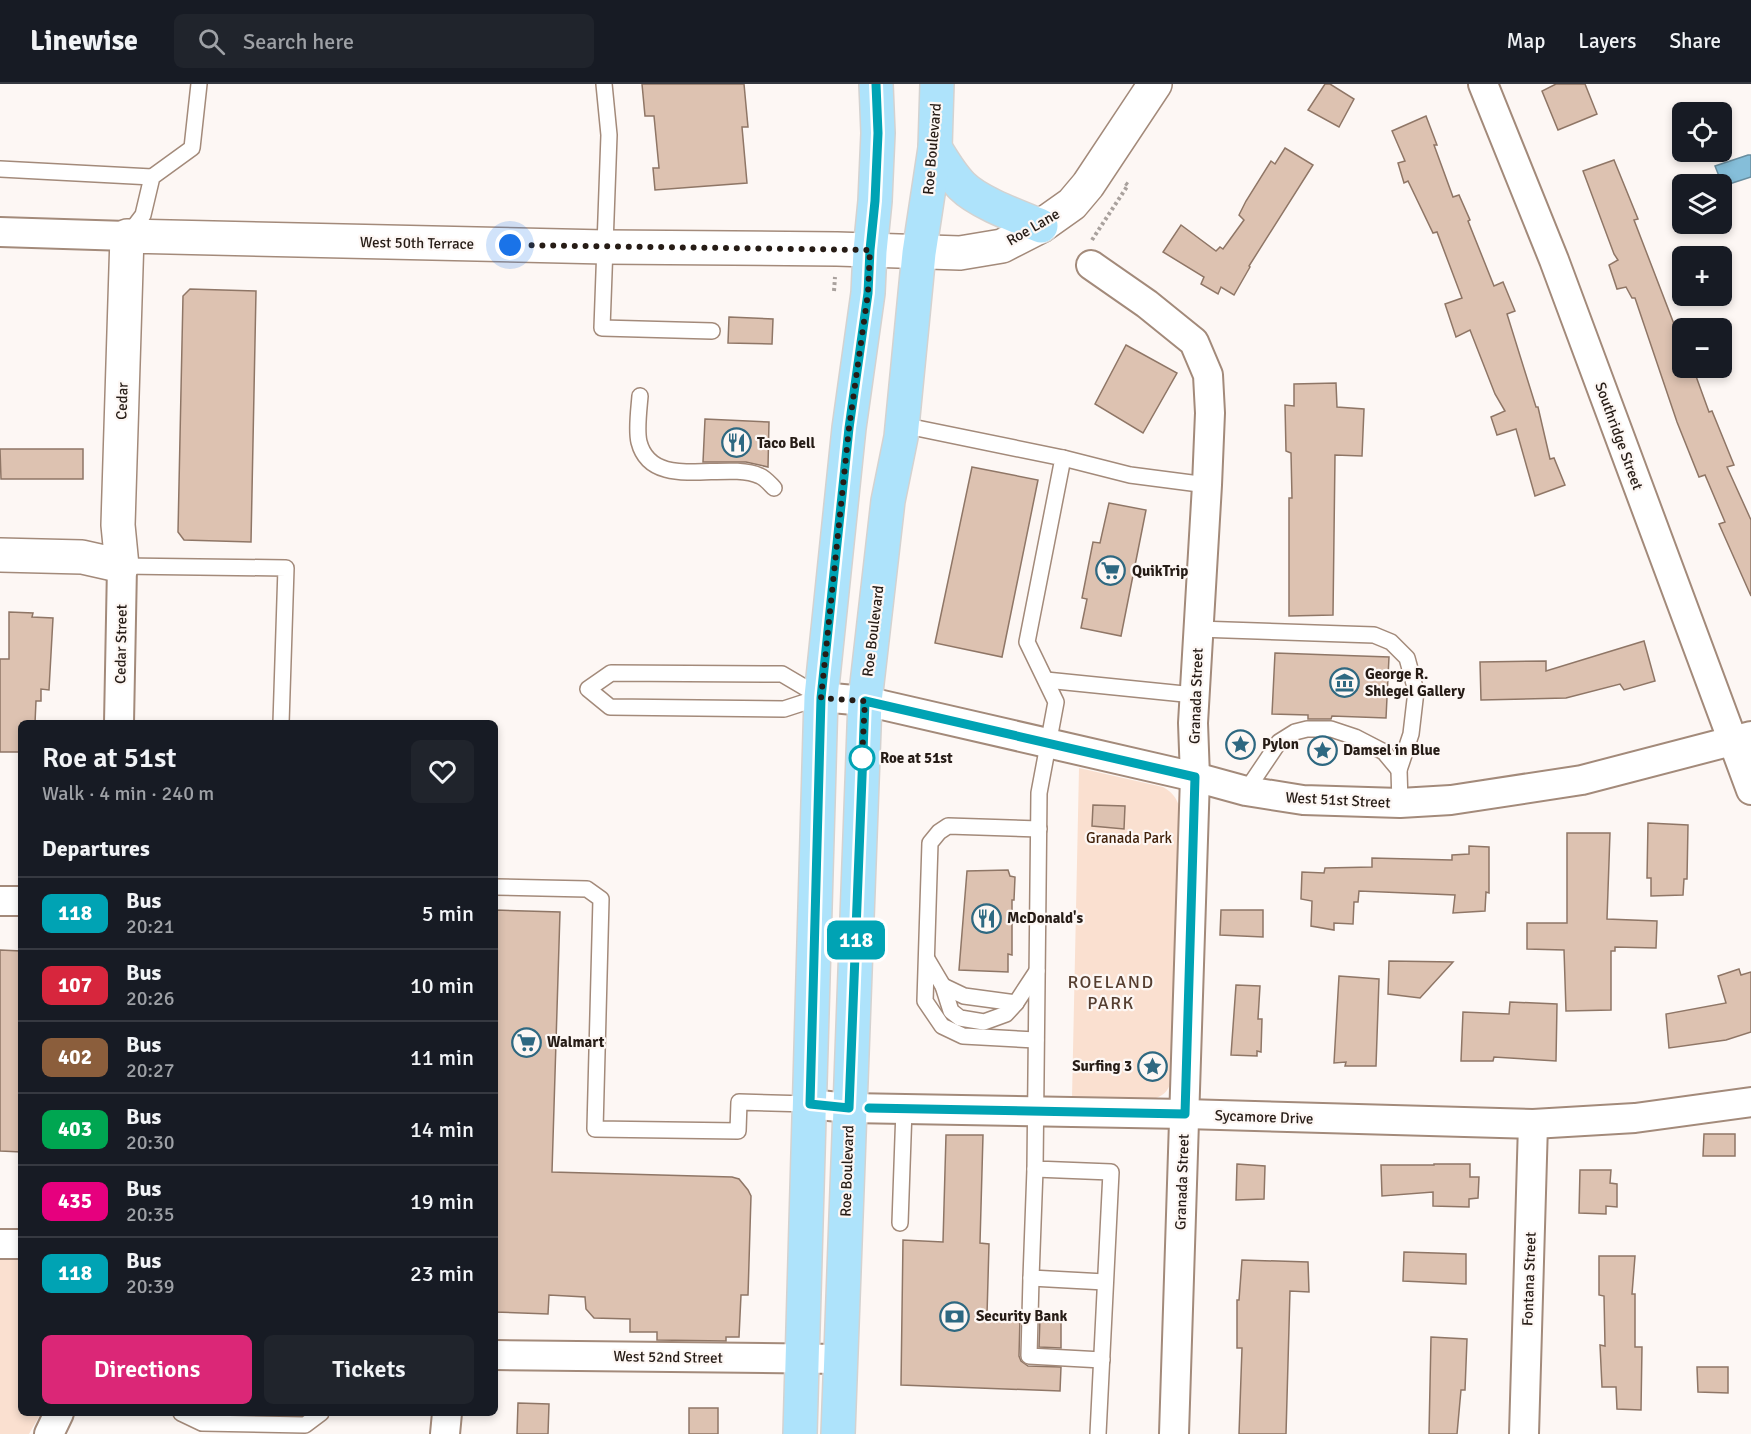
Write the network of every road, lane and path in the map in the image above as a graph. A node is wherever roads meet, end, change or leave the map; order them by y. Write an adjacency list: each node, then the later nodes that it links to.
1 (199, 84): 9 (lane)
2 (604, 84): 14 (lane)
3 (876, 84): 15 (main road)
4 (937, 84): 7 (main road, Roe Boulevard)
5 (1155, 84): 11 (street, Roe Lane)
6 (1483, 84): 33 (street, Southridge Street)
7 (935, 148): 11 (main road); 16 (main road, Roe Boulevard)
8 (0, 169): 9 (lane)
9 (152, 177): 13 (lane)
10 (1121, 180): 17 (path)
11 (1041, 226): 16 (street, Roe Lane)
12 (0, 232): 13 (street, West 50th Terrace)
13 (127, 236): 14 (street, West 50th Terrace); 25 (street, Cedar)
14 (604, 247): 15 (street, West 50th Terrace); 18 (lane)
15 (870, 250): 16 (street, Roe Lane); 29 (main road)
16 (919, 253): 20 (main road, Roe Boulevard)
17 (1091, 265): 22 (street, Granada Street)
18 (712, 332)
19 (640, 396): 23 (lane)
20 (902, 425): 21 (lane); 30 (main road, Roe Boulevard)
21 (1063, 458): 22 (lane); 27 (lane)
22 (1207, 485): 26 (street, Granada Street)
23 (774, 488)
24 (0, 555): 25 (street)
25 (122, 566): 31 (street, Cedar Street); 32 (lane)
26 (1198, 629): 28 (street, Granada Street); 35 (lane)
27 (1046, 680): 28 (lane); 34 (lane)
28 (1194, 695): 36 (street, Granada Street)
29 (821, 698): 29 (lane); 30 (street, West 51st Street); 50 (main road)
30 (865, 701): 34 (street, West 51st Street); 51 (main road, Roe Boulevard)
31 (120, 720)
32 (282, 720)
33 (1742, 739): 37 (street, Southridge Street); 39 (street, West 51st Street)
34 (1048, 743): 36 (street, West 51st Street); 40 (lane)
35 (1399, 770): 38 (lane); 39 (lane)
36 (1195, 777): 38 (street, West 51st Street); 54 (street, Granada Street)
37 (1751, 790)
38 (1246, 791): 39 (street, West 51st Street)
39 (1400, 803)
40 (1039, 829): 44 (lane); 45 (lane)
41 (498, 886): 50 (lane, Sycamore Drive)
42 (0, 901): 43 (street)
43 (18, 901)
44 (927, 959): 46 (lane); 48 (lane)
45 (1037, 971): 47 (lane); 48 (lane)
46 (943, 986): 47 (lane); 47 (lane)
47 (1016, 1002)
48 (1036, 1040): 53 (lane)
49 (1751, 1102): 55 (street, Sycamore Drive)
50 (810, 1104): 51 (street, Sycamore Drive); 63 (main road)
51 (849, 1108): 52 (street, Sycamore Drive); 64 (main road, Roe Boulevard)
52 (904, 1109): 53 (street, Sycamore Drive); 57 (lane)
53 (1035, 1112): 54 (street, Sycamore Drive); 56 (lane)
54 (1185, 1114): 55 (street, Sycamore Drive); 75 (street, Granada Street)
55 (1533, 1124): 76 (street, Fontana Street)
56 (1035, 1169): 60 (lane); 61 (lane)
57 (900, 1223)
58 (0, 1244): 59 (street)
59 (18, 1244)
60 (1031, 1278): 61 (lane); 65 (lane)
61 (1105, 1282): 65 (lane)
62 (498, 1355): 63 (street, West 52nd Street)
63 (802, 1358): 64 (street, West 52nd Street); 72 (main road)
64 (840, 1359): 73 (main road, Roe Boulevard)
65 (1102, 1360): 74 (lane)
66 (58, 1416): 70 (street)
67 (187, 1416): 68 (lane)
68 (317, 1416)
69 (447, 1416): 71 (street)
70 (49, 1434)
71 (446, 1434)
72 (800, 1434)
73 (838, 1434)
74 (1098, 1434)
75 (1174, 1434)
76 (1524, 1434)

